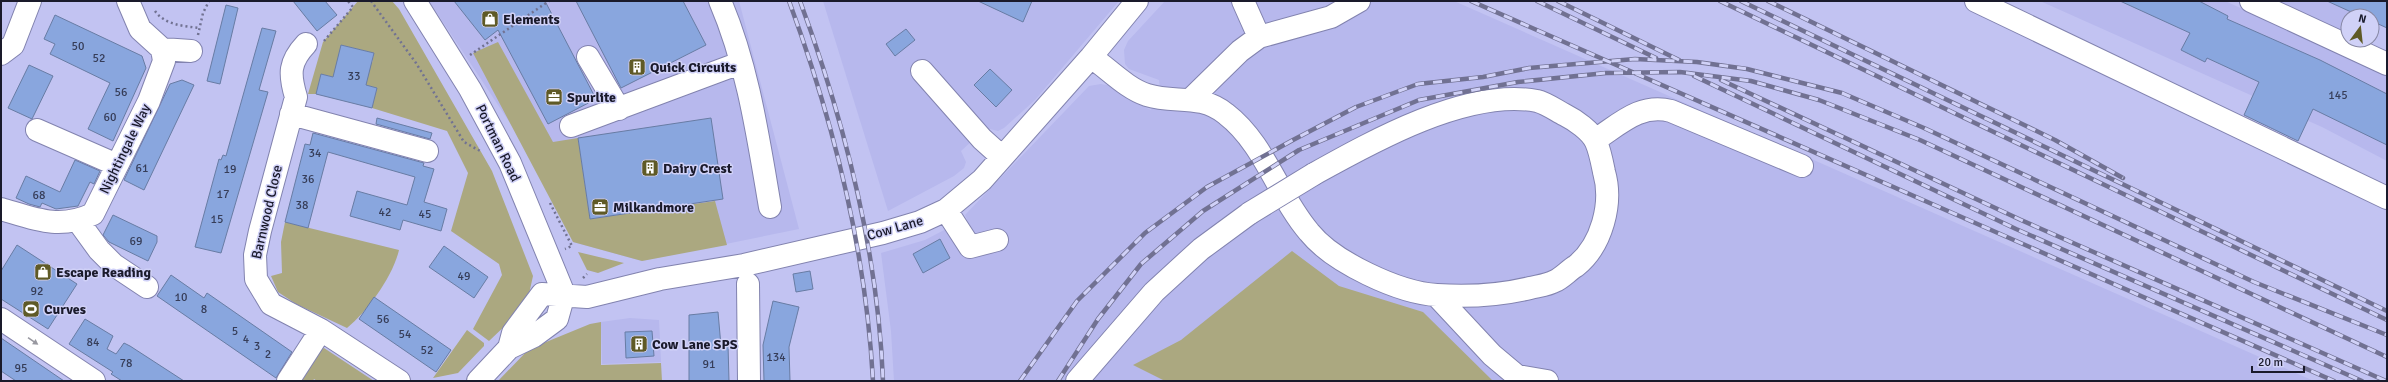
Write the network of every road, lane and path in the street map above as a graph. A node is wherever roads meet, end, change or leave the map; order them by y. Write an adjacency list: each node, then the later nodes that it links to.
1 (30, 1): 21 (street)
2 (128, 1): 19 (street)
3 (209, 1): 16 (path)
4 (348, 1): 18 (path)
5 (371, 1): 36 (path)
6 (415, 1): 36 (street, Portman Road)
7 (549, 1): 22 (path)
8 (720, 1): 25 (street)
9 (1137, 1): 24 (street, Cow Lane)
10 (1243, 1): 17 (street)
11 (1358, 1): 17 (street)
12 (1976, 1): 39 (street)
13 (2251, 1): 15 (street)
14 (152, 7): 16 (path)
15 (2288, 9): 26 (street)
16 (200, 28): 20 (path)
17 (1259, 37): 28 (street)
18 (306, 44): 30 (street, Barnwood Close)
19 (162, 49): 20 (street); 37 (street, Nightingale Way)
20 (191, 51)
21 (1, 54)
22 (470, 55)
23 (588, 57): 29 (street)
24 (1092, 57): 28 (street); 35 (street, Cow Lane)
25 (740, 62): 29 (street); 40 (street)
26 (2387, 64)
27 (922, 71): 35 (street)
28 (1191, 99): 48 (street)
29 (619, 109): 31 (street)
30 (292, 114): 34 (street); 50 (street, Barnwood Close)
31 (571, 126)
32 (37, 130): 37 (street)
33 (1595, 140): 38 (street); 48 (street); 56 (street, bridge)
34 (427, 151)
35 (1002, 157): 42 (street, Cow Lane)
36 (510, 163): 47 (street, Portman Road)
37 (117, 165): 43 (street, Nightingale Way)
38 (1802, 166)
39 (2387, 198)
40 (770, 207)
41 (1, 209): 43 (street, Nightingale Way)
42 (946, 210): 44 (street); 47 (street, Cow Lane)
43 (78, 221): 46 (street)
44 (997, 240)
45 (748, 284): 55 (street)
46 (147, 287)
47 (564, 294): 54 (street, Cow Lane)
48 (1436, 295): 57 (street)
49 (1, 319): 51 (street, one-way to 51)
50 (321, 330): 52 (street); 53 (street, Barnwood Close)
51 (94, 381)
52 (288, 381)
53 (399, 381)
54 (478, 381)
55 (749, 381)
56 (1077, 381)
57 (1547, 381)

